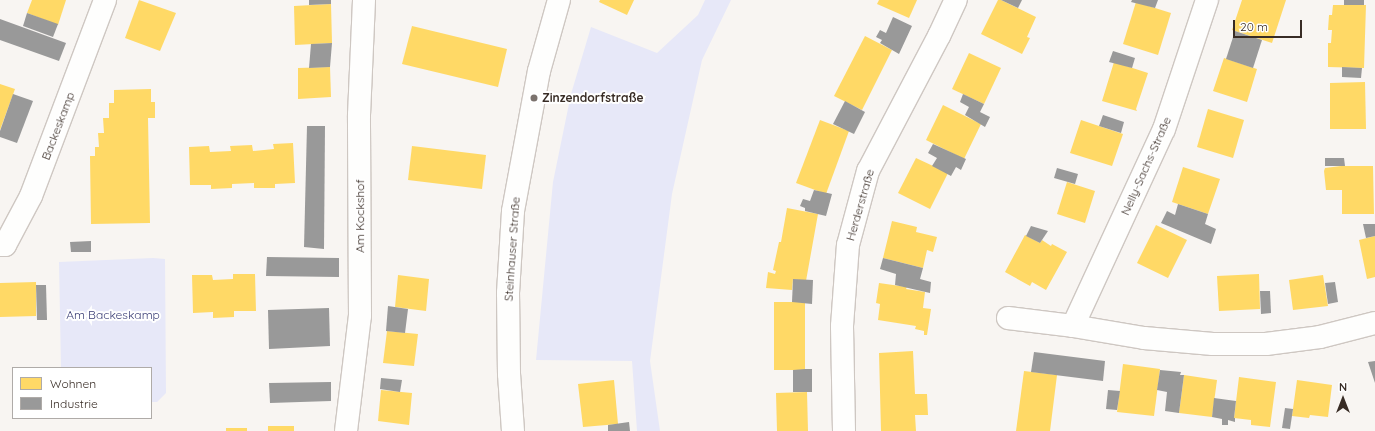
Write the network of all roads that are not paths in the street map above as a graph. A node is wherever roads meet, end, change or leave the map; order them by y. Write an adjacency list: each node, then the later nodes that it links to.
1 (105, 0): 6 (street, Backeskamp)
2 (364, 0): 10 (street, Am Kockshof)
3 (559, 0): 11 (street, Steinhauser Straße)
4 (956, 0): 12 (street, Herderstraße)
5 (1207, 0): 9 (street, Nelly-Sachs-Straße)
6 (0, 245)
7 (1008, 318): 9 (street)
8 (1375, 323): 9 (street)
9 (1073, 326)
10 (346, 431)
11 (513, 431)
12 (844, 431)

